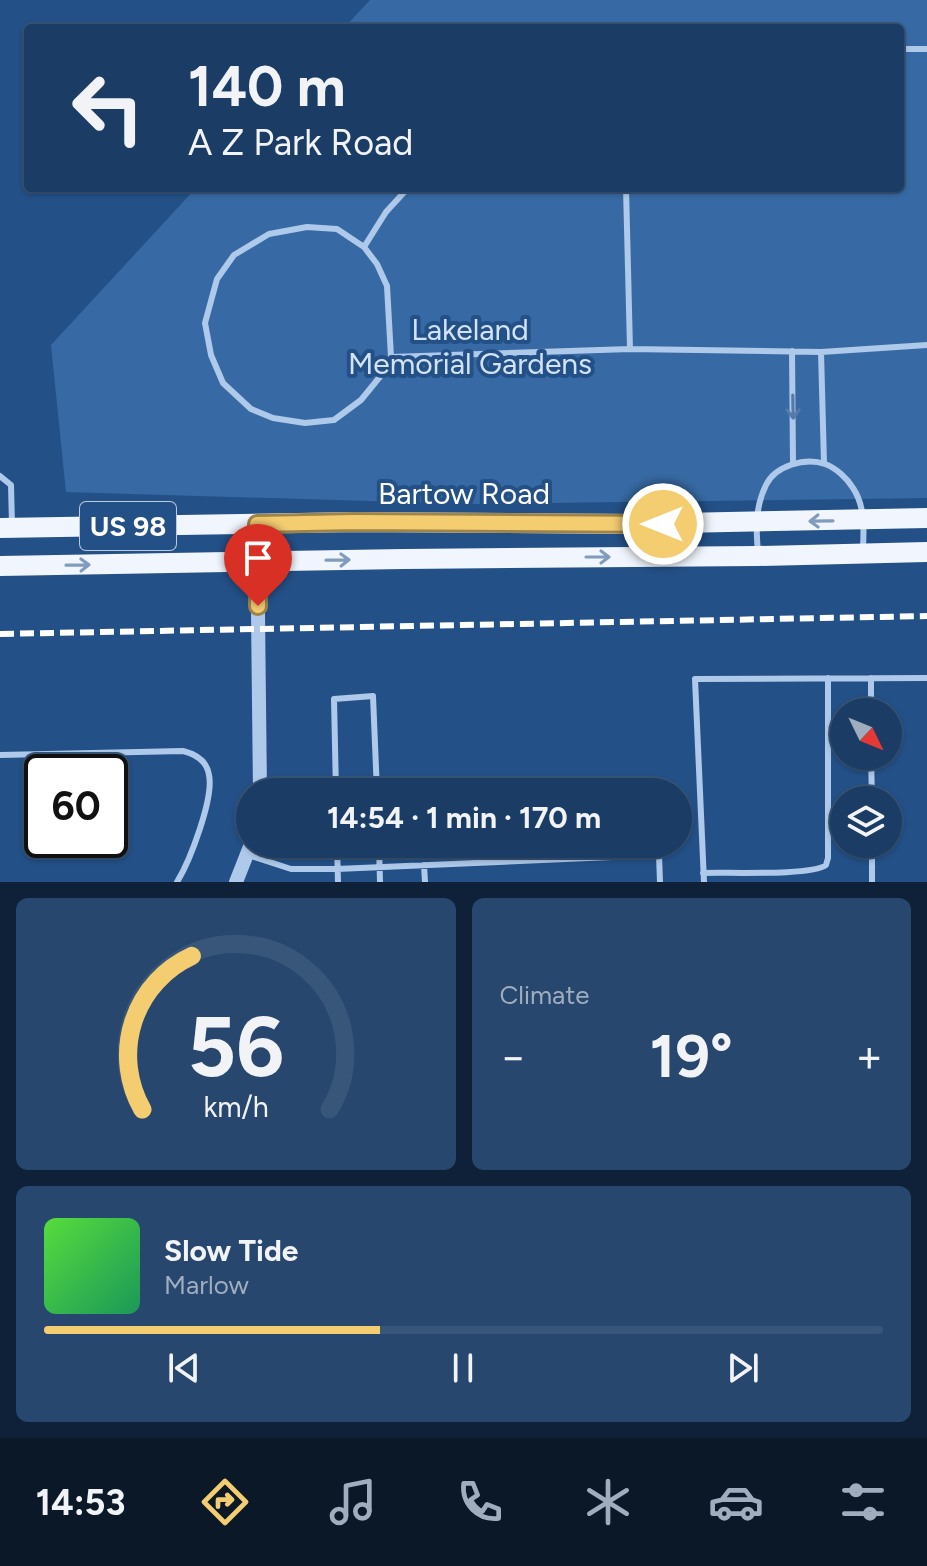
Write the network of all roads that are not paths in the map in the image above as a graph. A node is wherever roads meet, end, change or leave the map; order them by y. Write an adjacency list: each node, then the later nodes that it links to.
1 (904, 49): 2 (lane)
2 (927, 49)
3 (404, 192): 5 (lane)
4 (626, 192): 7 (lane)
5 (364, 247): 10 (lane); 10 (lane)
6 (927, 345): 9 (lane)
7 (630, 349): 8 (lane); 10 (lane)
8 (792, 351): 9 (lane); 11 (lane, one-way to 11)
9 (821, 352): 12 (lane)
10 (391, 357)
11 (793, 463): 12 (lane); 16 (lane)
12 (824, 463): 15 (lane)
13 (0, 476): 18 (lane)
14 (927, 518): 15 (main road, Bartow Road / US 98)
15 (864, 521): 16 (main road, Bartow Road / US 98, one-way to 16); 20 (lane)
16 (756, 522): 17 (main road, Bartow Road / US 98); 21 (lane)
17 (257, 524): 18 (main road, Bartow Road / US 98); 22 (street)
18 (6, 528)
19 (927, 552): 20 (main road, US 98)
20 (863, 554): 21 (main road, US 98)
21 (758, 556): 22 (main road, US 98, one-way to 21)
22 (258, 562): 23 (main road, US 98, one-way to 22); 29 (street)
23 (0, 566)
24 (828, 678): 25 (lane); 40 (lane); 40 (lane)
25 (871, 678): 26 (lane); 27 (lane)
26 (927, 678)
27 (871, 698)
28 (0, 755): 41 (lane)
29 (260, 778)
30 (336, 778): 31 (lane)
31 (376, 778)
32 (245, 858): 42 (street)
33 (268, 858): 39 (lane)
34 (337, 858): 39 (lane)
35 (380, 858): 38 (lane)
36 (872, 858): 48 (lane)
37 (424, 865): 38 (lane); 45 (lane); 46 (lane)
38 (380, 866): 39 (lane); 44 (lane)
39 (337, 869): 43 (lane)
40 (703, 873): 47 (lane)
41 (177, 882)
42 (236, 882)
43 (338, 882)
44 (380, 882)
45 (425, 882)
46 (660, 882)
47 (704, 882)
48 (872, 882)

